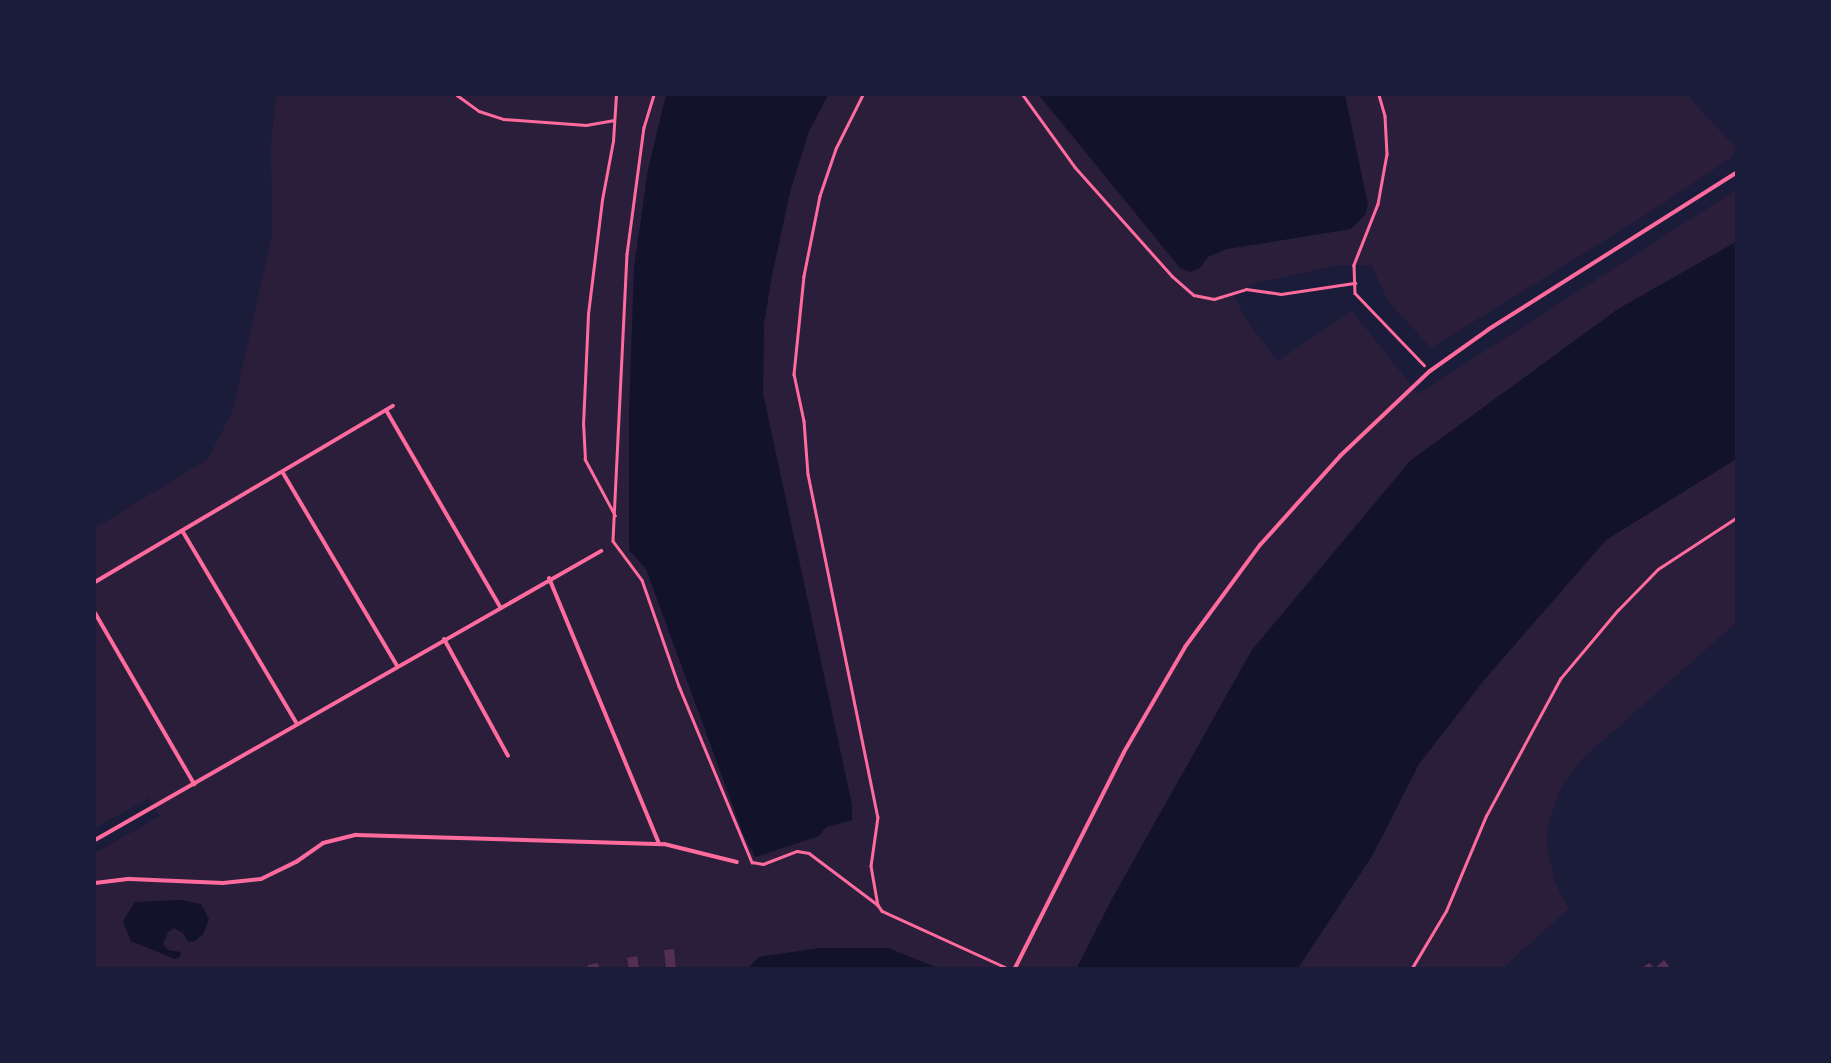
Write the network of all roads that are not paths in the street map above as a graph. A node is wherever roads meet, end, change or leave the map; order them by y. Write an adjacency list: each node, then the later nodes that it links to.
1 (1736, 174): 20 (lane)
2 (393, 406): 3 (lane)
3 (386, 410): 4 (lane); 9 (lane)
4 (283, 472): 5 (lane); 12 (lane)
5 (183, 532): 8 (lane); 13 (lane)
6 (601, 551): 7 (lane)
7 (549, 578): 9 (lane); 17 (lane)
8 (95, 582)
9 (500, 607): 11 (lane)
10 (95, 613): 15 (lane)
11 (444, 639): 12 (lane); 14 (lane)
12 (397, 666): 13 (lane)
13 (297, 724): 15 (lane)
14 (508, 756)
15 (194, 784): 16 (lane)
16 (95, 840)
17 (659, 844): 18 (lane); 19 (lane)
18 (737, 862)
19 (95, 883)
20 (1015, 968)

